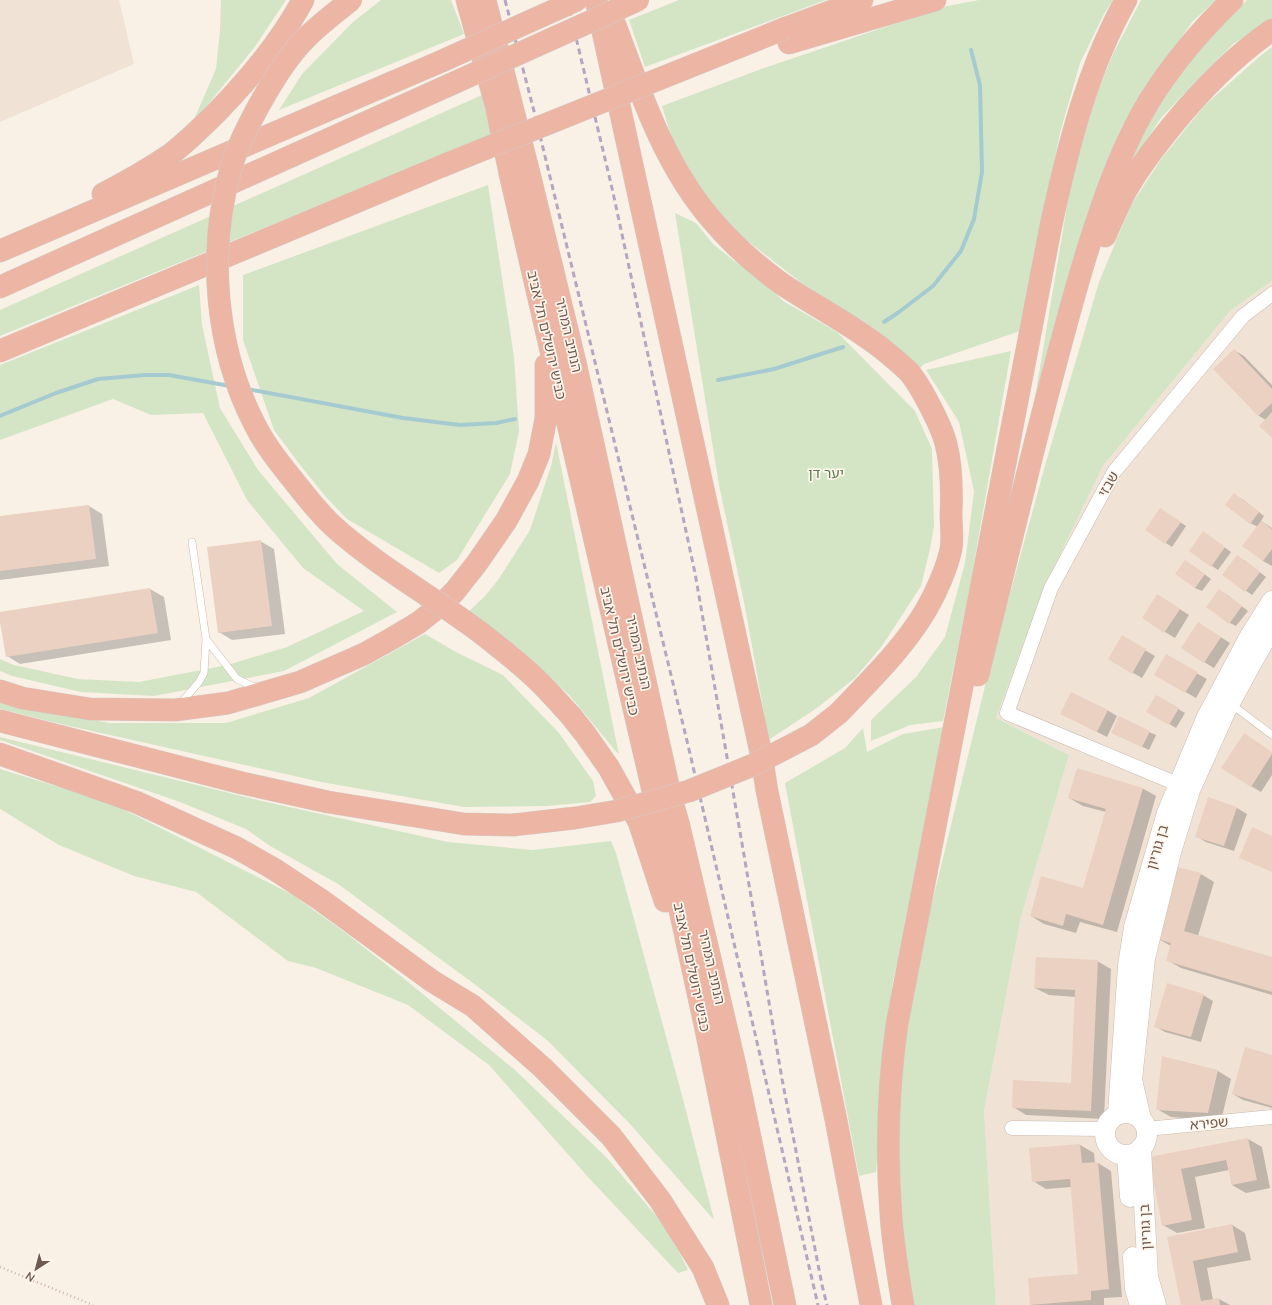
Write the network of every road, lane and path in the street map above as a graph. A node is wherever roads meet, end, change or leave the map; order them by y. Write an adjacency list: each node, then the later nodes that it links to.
1 (303, 0): 15 (highway)
2 (351, 0): 35 (highway, bridge)
3 (467, 0): 19 (highway, כביש ירושלים תל אביב)
4 (485, 0): 36 (highway, הנתיב המהיר)
5 (577, 0): 16 (highway, bridge)
6 (596, 0): 48 (highway)
7 (605, 0): 30 (highway, bridge)
8 (638, 0): 17 (highway, bridge)
9 (862, 0): 14 (highway)
10 (935, 0): 14 (highway)
11 (1126, 0): 34 (highway)
12 (1232, 0): 21 (highway)
13 (1272, 30): 21 (highway)
14 (787, 35): 20 (highway, bridge)
15 (0, 246)
16 (0, 251)
17 (0, 287)
18 (1272, 294): 33 (street, שבזי)
19 (546, 326): 26 (highway); 35 (highway, כביש ירושלים תל אביב)
20 (0, 351)
21 (1021, 498): 34 (highway)
22 (192, 542): 25 (lane)
23 (1272, 601): 33 (street, בן גוריון)
24 (1272, 628): 28 (street, בן גוריון)
25 (206, 640): 26 (lane); 29 (lane)
26 (284, 687): 29 (highway)
27 (0, 691): 29 (highway)
28 (1230, 703): 31 (lane); 33 (street, בן גוריון)
29 (174, 710)
30 (0, 720)
31 (1272, 735)
32 (0, 754): 45 (highway)
33 (1185, 787): 37 (street, בן גוריון); 39 (street, בן גוריון)
34 (910, 954): 49 (highway)
35 (705, 1025): 36 (highway, כביש ירושלים תל אביב)
36 (724, 1067): 46 (highway, כביש ירושלים תל אביב); 47 (highway, הנתיב המהיר)
37 (1118, 1114): 39 (street); 41 (street)
38 (1272, 1117): 39 (street, שפירא)
39 (1144, 1124): 42 (street)
40 (1012, 1128): 41 (street)
41 (1105, 1129): 42 (street)
42 (1134, 1152): 50 (street, בן גוריון); 51 (street, בן גוריון)
43 (0, 1267): 44 (path)
44 (93, 1305)
45 (718, 1305)
46 (761, 1305)
47 (785, 1305)
48 (871, 1305)
49 (903, 1305)
50 (1140, 1305)
51 (1156, 1305)

